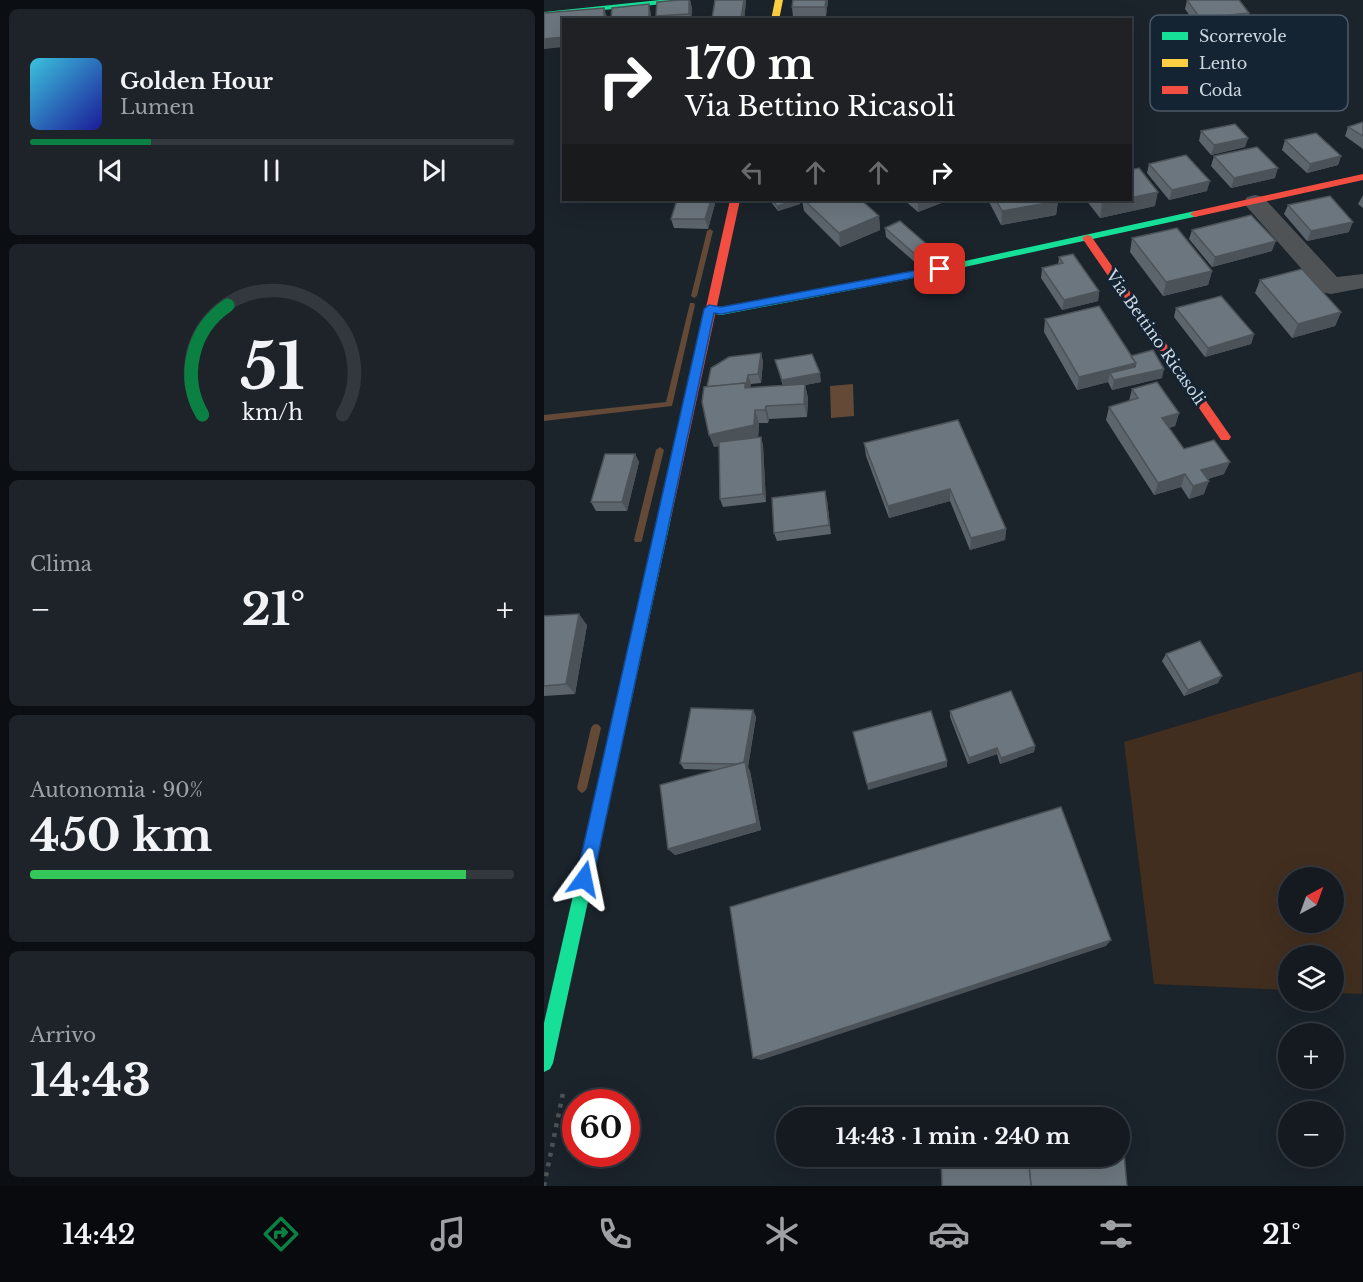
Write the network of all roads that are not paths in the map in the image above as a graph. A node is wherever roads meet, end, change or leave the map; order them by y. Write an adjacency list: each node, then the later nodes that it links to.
1 (683, 0): 3 (street)
2 (779, 0): 4 (street)
3 (544, 14)
4 (775, 18)
5 (1363, 177): 7 (street)
6 (735, 201): 10 (street)
7 (1255, 202): 8 (street); 9 (street)
8 (1087, 238): 10 (street); 11 (street, Via Bettino Ricasoli)
9 (1359, 281)
10 (709, 309): 12 (street)
11 (1225, 437)
12 (544, 1063)

